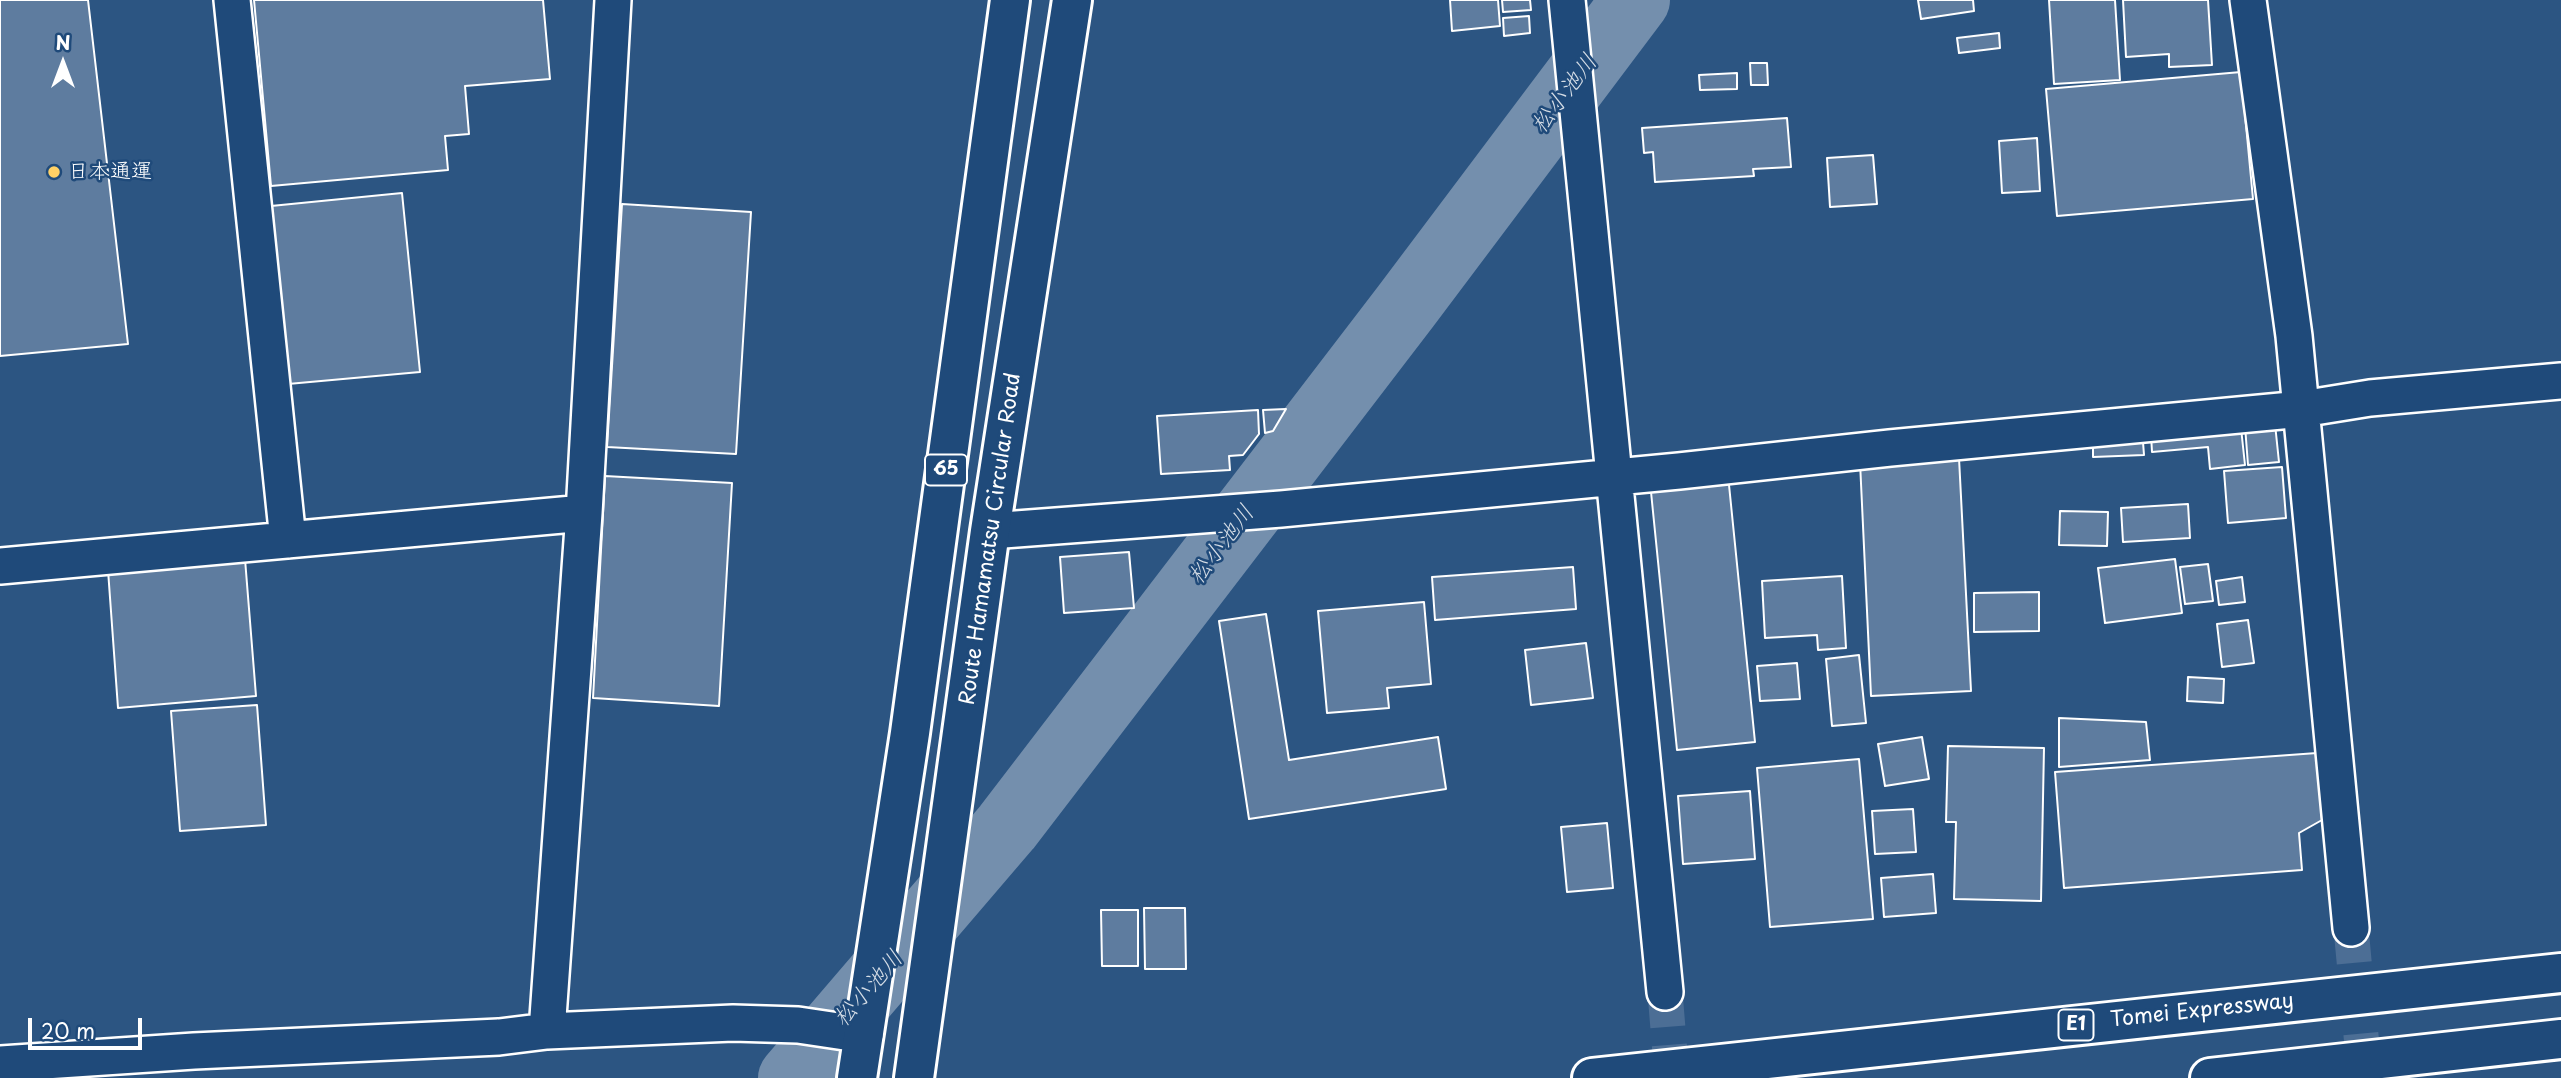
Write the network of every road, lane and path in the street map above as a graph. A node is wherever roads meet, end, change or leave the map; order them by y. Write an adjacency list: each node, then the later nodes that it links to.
1 (232, 0): 12 (street)
2 (613, 0): 10 (street)
3 (1010, 0): 19 (main road, 65)
4 (1072, 0): 11 (main road, Route Hamamatsu Circular Road / 65)
5 (1567, 0): 9 (street)
6 (2248, 0): 8 (street)
7 (2561, 381): 8 (street)
8 (2302, 410): 9 (street); 14 (street)
9 (1614, 476): 11 (street); 16 (street)
10 (584, 513): 12 (street); 17 (street)
11 (990, 531): 21 (main road, Route Hamamatsu Circular Road / 65)
12 (288, 540): 13 (street)
13 (0, 566)
14 (2351, 928)
15 (2561, 973): 22 (main road, Tomei Expressway / E1)
16 (1665, 992)
17 (547, 1031): 19 (street); 20 (street)
18 (2561, 1039): 23 (main road)
19 (860, 1061)
20 (0, 1064)
21 (914, 1078)
22 (1592, 1078)
23 (2210, 1078)

